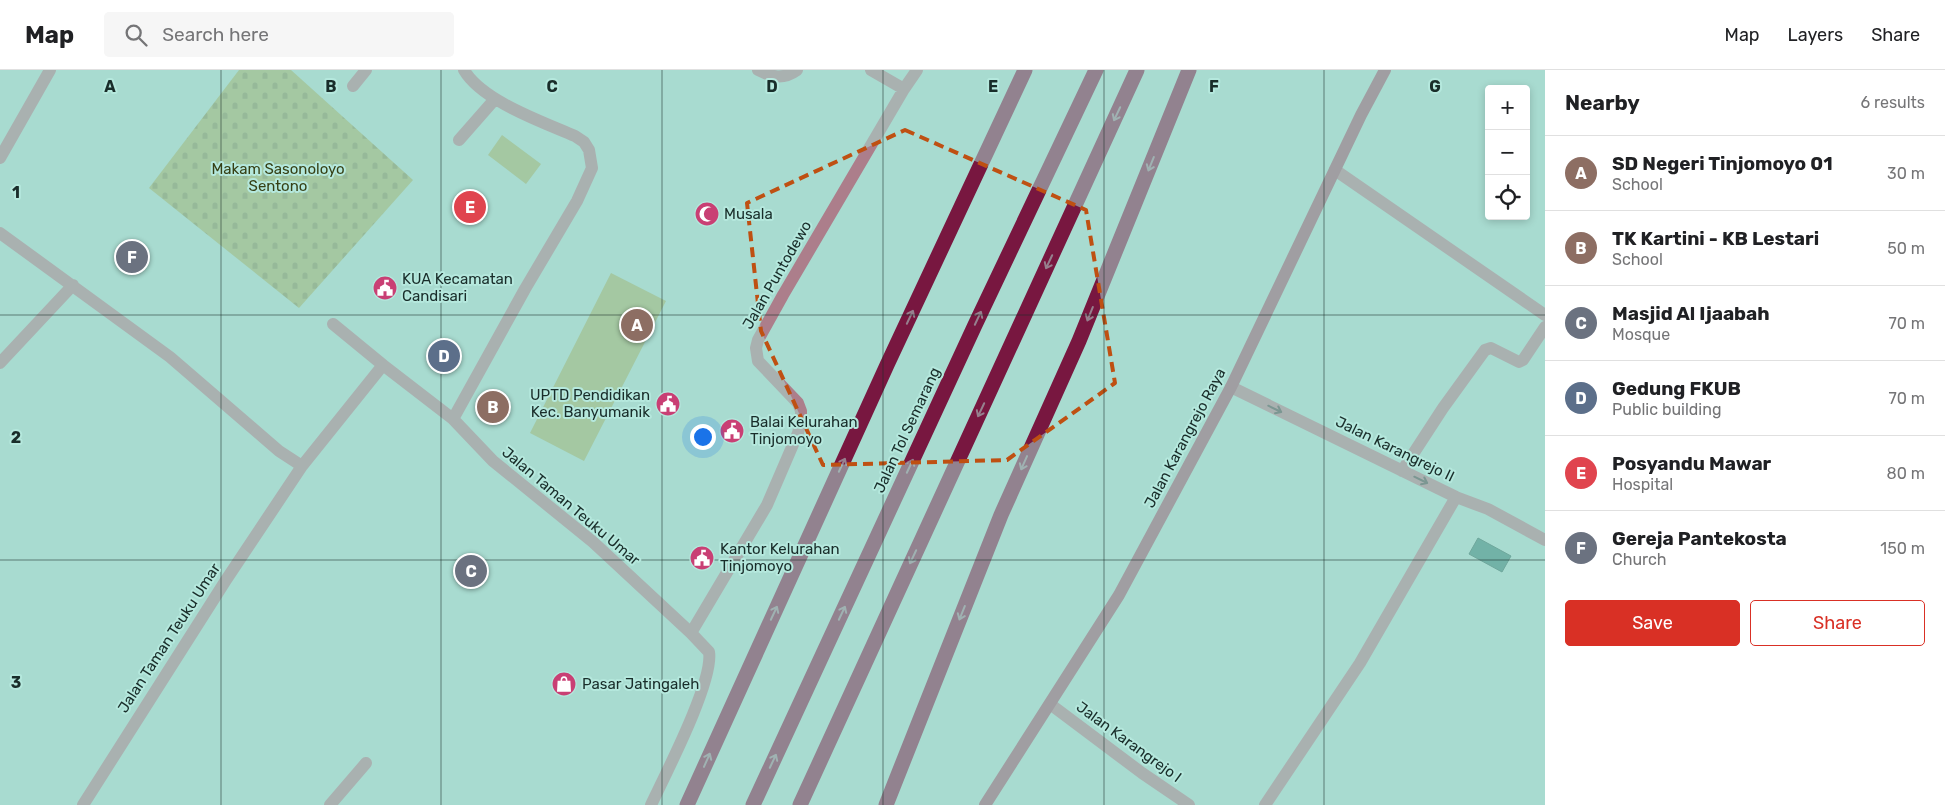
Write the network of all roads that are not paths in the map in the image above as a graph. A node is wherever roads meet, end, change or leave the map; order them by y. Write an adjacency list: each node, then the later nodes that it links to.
1 (50, 70): 17 (street)
2 (366, 70): 13 (street)
3 (464, 70): 15 (street)
4 (758, 70): 5 (street)
5 (797, 70)
6 (871, 70): 14 (street)
7 (917, 70): 14 (street, Jalan Puntodewo)
8 (1025, 70): 38 (highway, one-way to 8)
9 (1096, 70): 39 (highway, Jalan Tol Semarang, one-way to 9)
10 (1137, 70): 40 (highway, one-way to 40)
11 (1189, 70): 41 (highway, one-way to 41)
12 (1386, 70): 18 (main road, Jalan Karangrejo Raya)
13 (353, 86)
14 (904, 89): 32 (street, Jalan Puntodewo)
15 (495, 98): 16 (street); 27 (street)
16 (458, 140)
17 (0, 158)
18 (1335, 170): 21 (street); 26 (main road, Jalan Karangrejo Raya)
19 (0, 233): 20 (street)
20 (73, 285): 24 (street); 28 (street)
21 (1545, 315)
22 (333, 324): 25 (street)
23 (1545, 327): 29 (street)
24 (0, 363)
25 (383, 365): 27 (street, Jalan Taman Teuku Umar); 28 (street, Jalan Taman Teuku Umar)
26 (1231, 387): 29 (street, Jalan Karangrejo II, one-way to 29); 33 (main road, Jalan Karangrejo Raya)
27 (452, 419): 32 (street, Jalan Taman Teuku Umar)
28 (302, 466): 35 (street, Jalan Taman Teuku Umar)
29 (1402, 471): 30 (street, Jalan Karangrejo II, one-way to 30)
30 (1456, 497): 31 (street, Jalan Karangrejo II); 44 (street)
31 (1545, 540)
32 (691, 633): 37 (street, Jalan Taman Teuku Umar)
33 (1050, 704): 42 (main road, Jalan Karangrejo Raya); 43 (street, Jalan Karangrejo I)
34 (366, 763): 36 (street)
35 (83, 805)
36 (330, 805)
37 (651, 805)
38 (687, 805)
39 (753, 805)
40 (800, 805)
41 (886, 805)
42 (985, 805)
43 (1190, 805)
44 (1265, 805)

